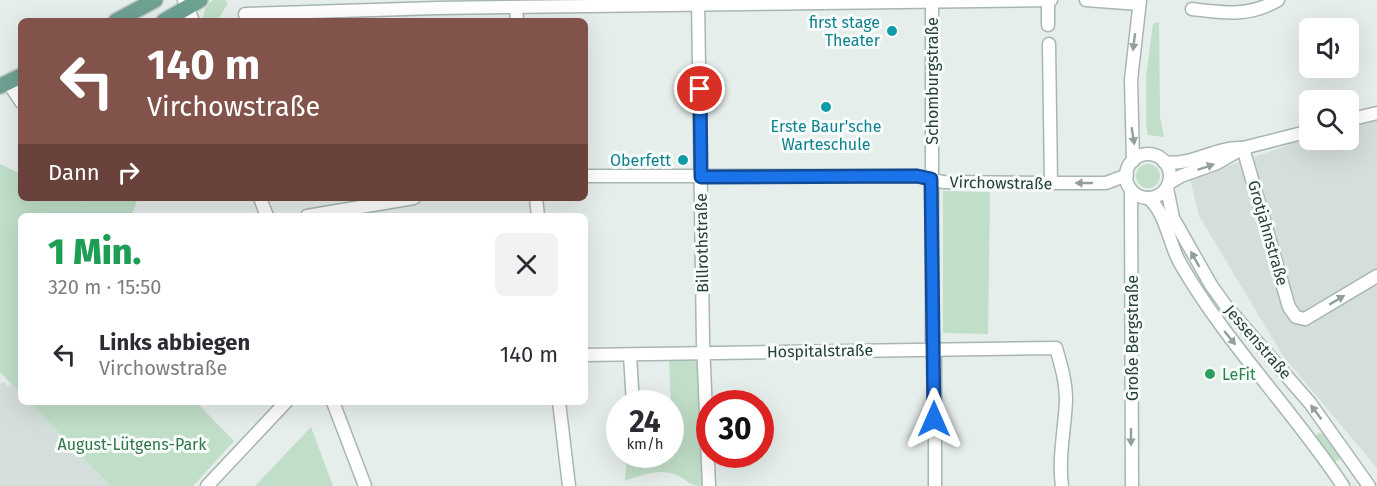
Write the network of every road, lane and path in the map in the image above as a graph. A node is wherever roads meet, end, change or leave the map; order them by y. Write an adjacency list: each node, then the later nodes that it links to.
1 (155, 0): 14 (main road)
2 (1049, 0): 5 (street); 17 (street)
3 (1086, 0): 8 (street)
4 (1278, 0): 12 (street)
5 (932, 1): 7 (street); 30 (street, Schomburgstraße)
6 (698, 2): 7 (street); 11 (street); 29 (street, Billrothstraße)
7 (802, 2)
8 (1139, 2): 25 (street, one-way to 25)
9 (437, 4): 11 (street); 13 (street)
10 (191, 7): 15 (main road)
11 (516, 7): 16 (street)
12 (1192, 9)
13 (245, 14)
14 (122, 18)
15 (170, 18)
16 (517, 18)
17 (1048, 25)
18 (1049, 44): 31 (street)
19 (10, 81): 20 (street)
20 (18, 96)
21 (1377, 113): 22 (street)
22 (1359, 117)
23 (1299, 134): 24 (street)
24 (1243, 148): 26 (street); 32 (street, one-way to 24); 37 (street, Grotjahnstraße, one-way to 37)
25 (1133, 161): 26 (street); 27 (street)
26 (1164, 162): 32 (street)
27 (1127, 175): 31 (street, Virchowstraße, one-way to 31); 33 (street)
28 (588, 176): 29 (street, Virchowstraße)
29 (701, 177): 30 (street, Virchowstraße); 39 (street, Billrothstraße)
30 (931, 179): 31 (street, Virchowstraße); 38 (street, Schomburgstraße)
31 (1051, 183)
32 (1168, 185): 34 (street); 54 (street, Jessenstraße, one-way to 32)
33 (1131, 189): 34 (street); 52 (street, Große Bergstraße, one-way to 52)
34 (1148, 198): 53 (street, Jessenstraße, one-way to 53)
35 (396, 201): 36 (street)
36 (325, 213)
37 (1377, 276)
38 (935, 350): 39 (street, Hospitalstraße); 50 (street, Schomburgstraße); 51 (street, Hospitalstraße)
39 (705, 352): 41 (street, Hospitalstraße); 49 (street, Billrothstraße)
40 (588, 355): 41 (street, Hospitalstraße)
41 (630, 355): 42 (street)
42 (632, 390)
43 (283, 405): 46 (street)
44 (334, 405): 47 (street)
45 (559, 405): 48 (street)
46 (207, 486)
47 (365, 486)
48 (569, 486)
49 (709, 486)
50 (934, 486)
51 (1062, 486)
52 (1132, 486)
53 (1343, 486)
54 (1369, 486)

